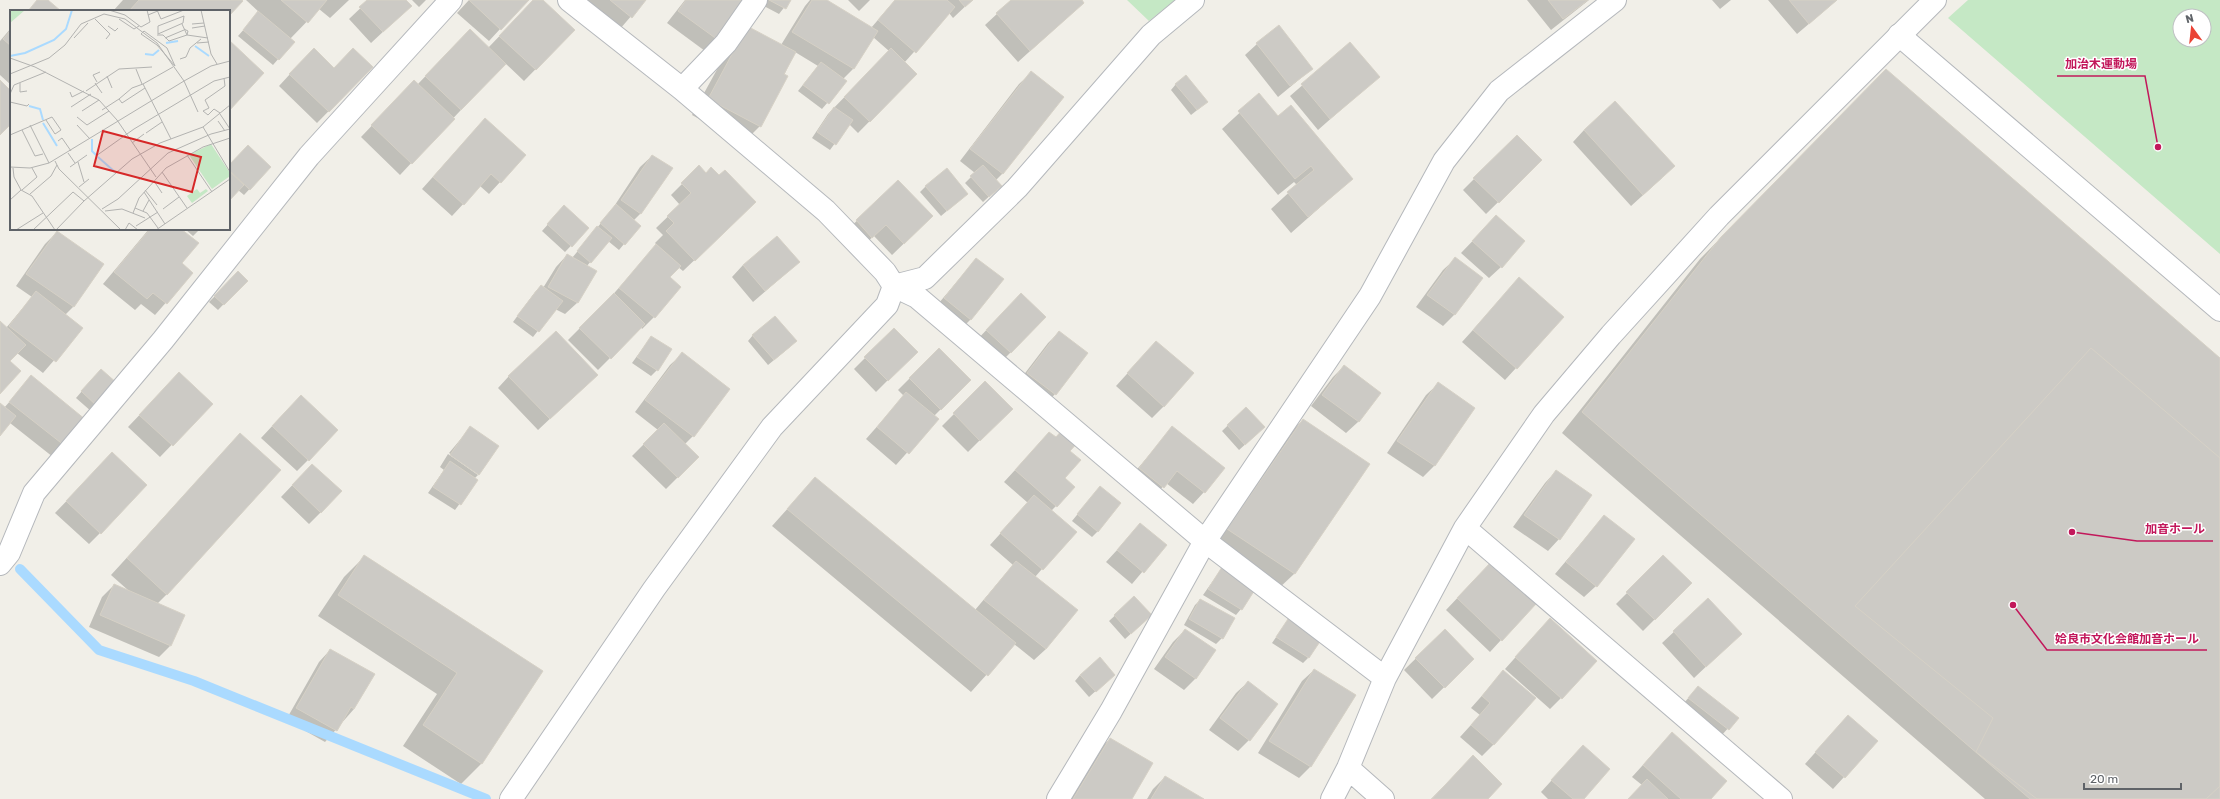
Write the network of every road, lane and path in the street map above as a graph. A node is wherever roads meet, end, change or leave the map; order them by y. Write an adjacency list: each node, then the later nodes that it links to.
1 (451, 0): 13 (street)
2 (569, 0): 8 (street)
3 (756, 0): 8 (street)
4 (1193, 0): 9 (street)
5 (1615, 0): 12 (street)
6 (1935, 0): 7 (street)
7 (1899, 35): 10 (street); 11 (street)
8 (682, 89): 9 (street)
9 (894, 286): 12 (street); 16 (street)
10 (2220, 310)
11 (1465, 528): 14 (street); 20 (street)
12 (1205, 540): 14 (street); 17 (street)
13 (0, 564)
14 (1385, 678): 15 (street)
15 (1348, 768): 18 (street); 19 (street)
16 (511, 799)
17 (1058, 799)
18 (1332, 799)
19 (1383, 799)
20 (1781, 799)

